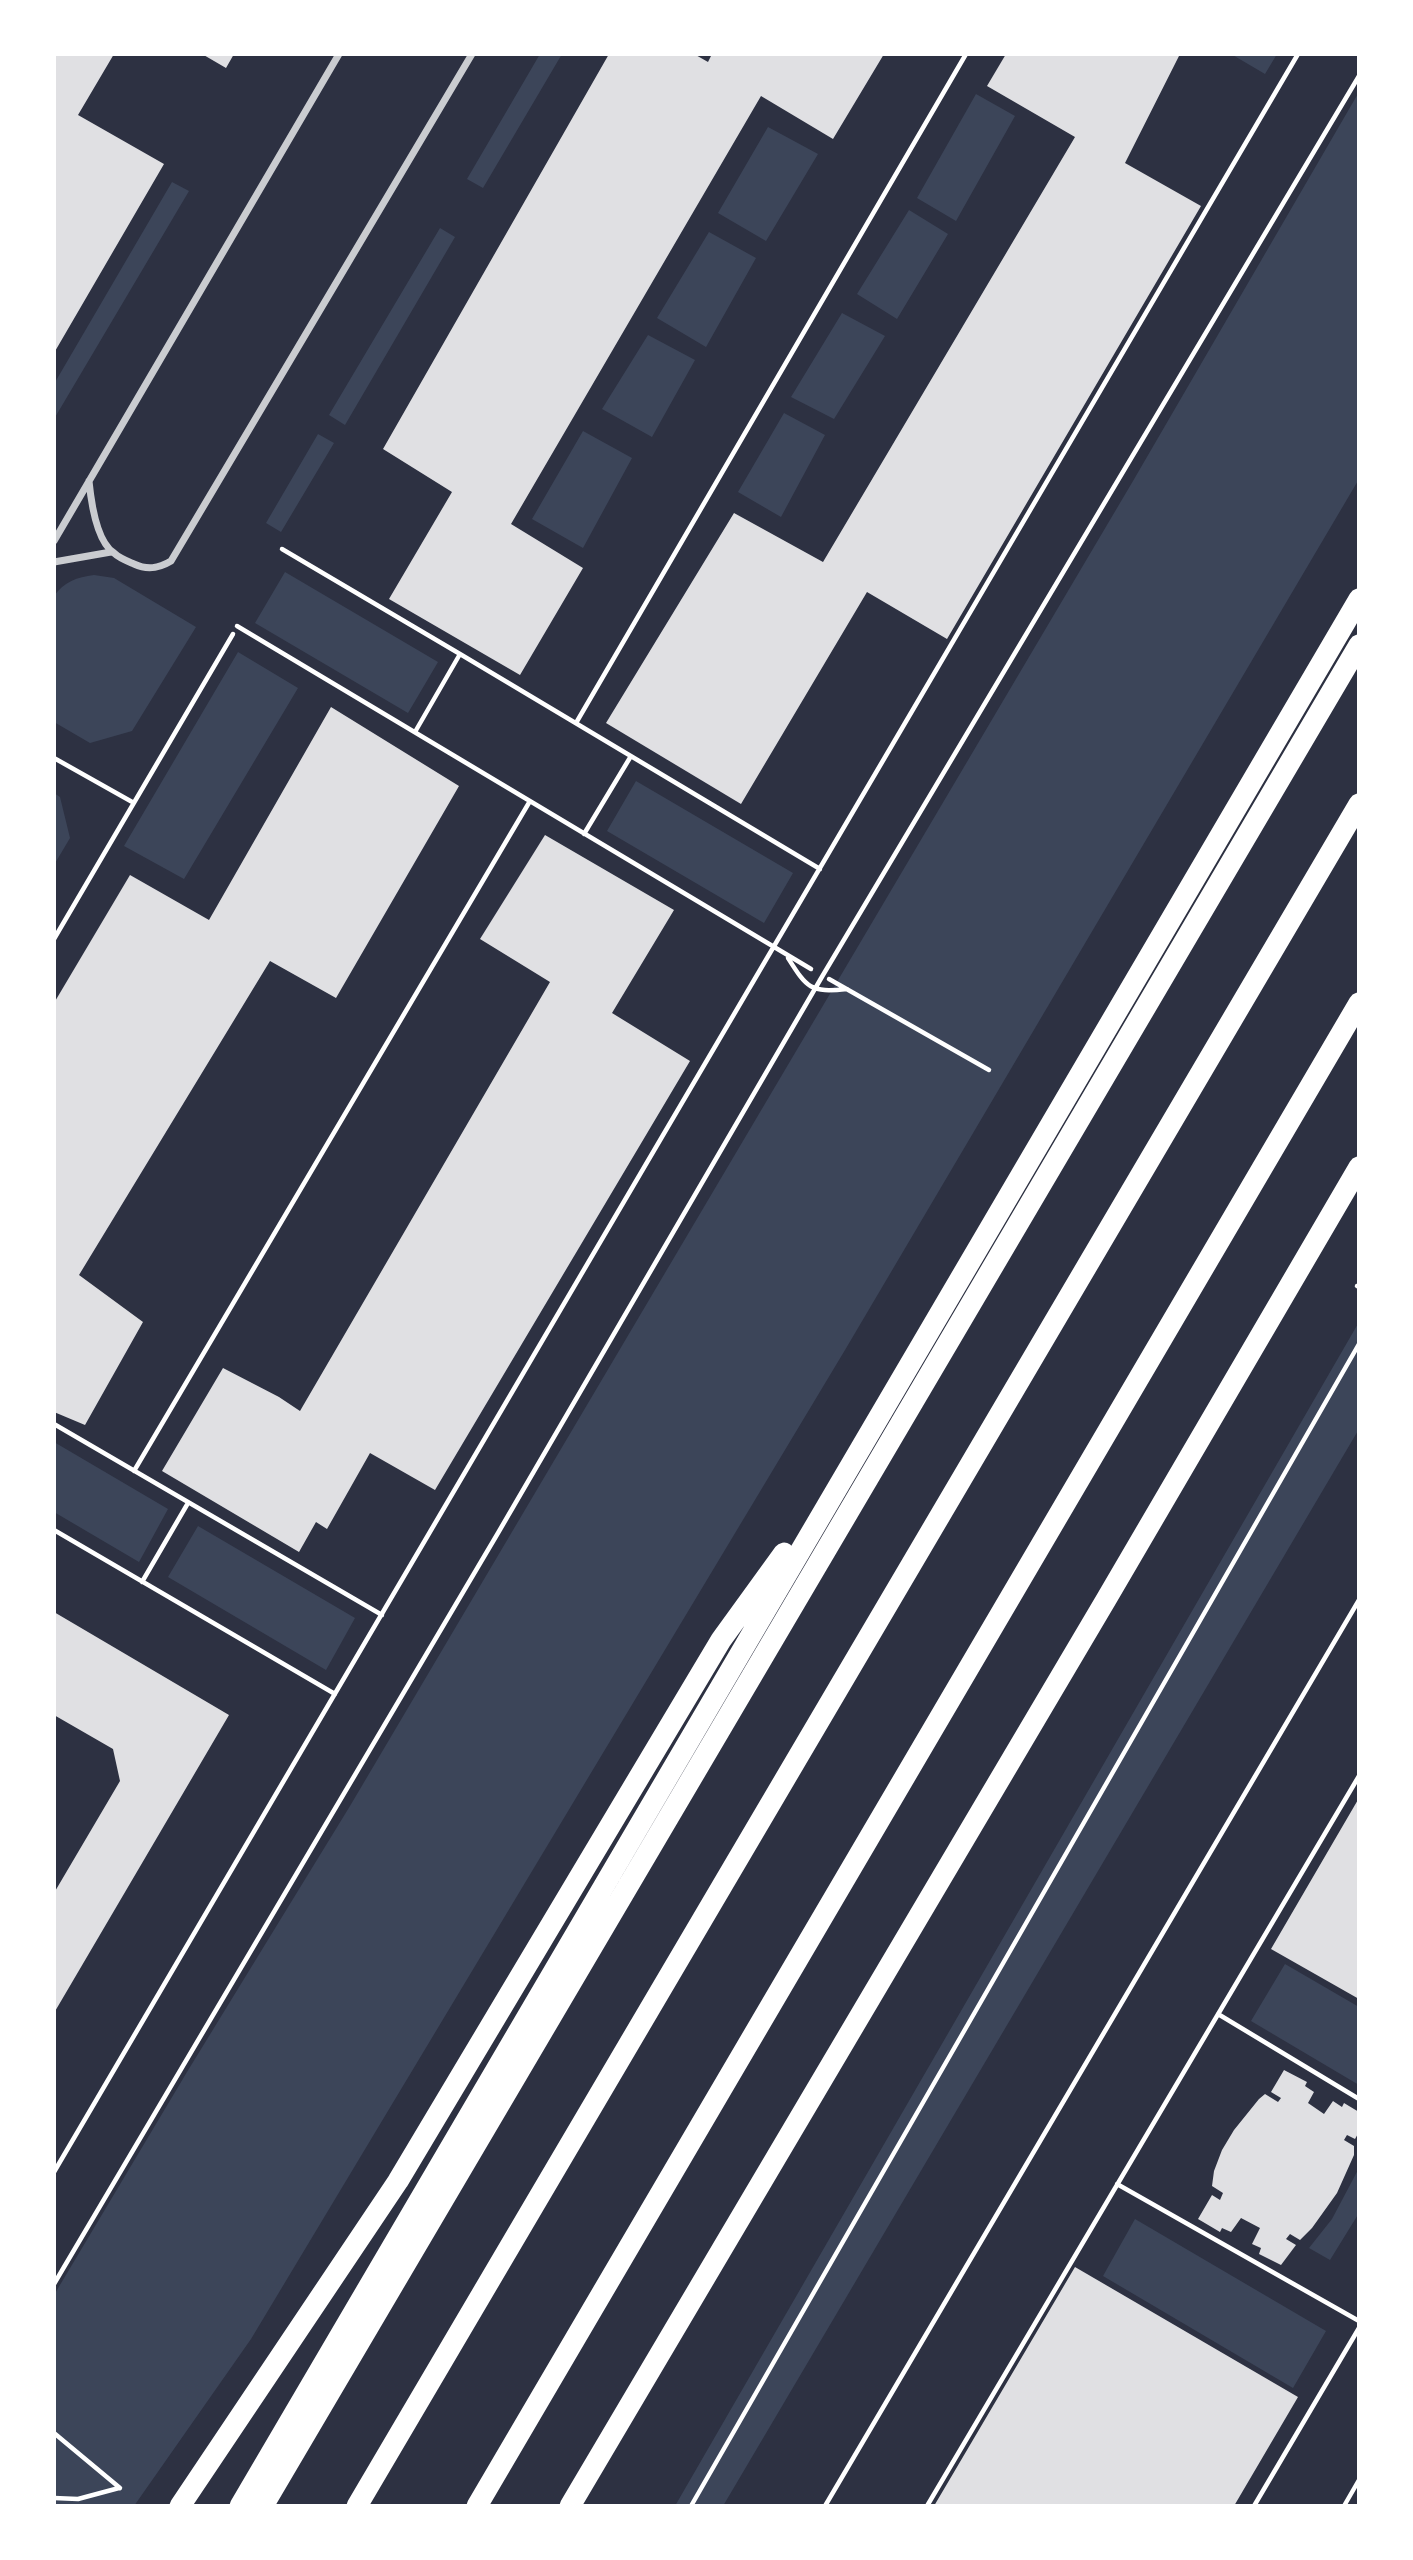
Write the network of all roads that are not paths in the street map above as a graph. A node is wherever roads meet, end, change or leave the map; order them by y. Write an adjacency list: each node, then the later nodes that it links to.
1 (339, 54): 3 (street)
2 (472, 54): 5 (street)
3 (89, 481): 4 (street); 5 (street)
4 (54, 541)
5 (111, 552): 6 (street)
6 (54, 562)
7 (1359, 599): 12 (highway)
8 (1359, 645): 15 (highway)
9 (1359, 804): 16 (highway)
10 (1359, 1003): 17 (highway)
11 (1359, 1167): 18 (highway)
12 (860, 1450): 13 (highway); 14 (highway)
13 (180, 2506)
14 (240, 2506)
15 (263, 2506)
16 (357, 2506)
17 (477, 2506)
18 (570, 2506)

